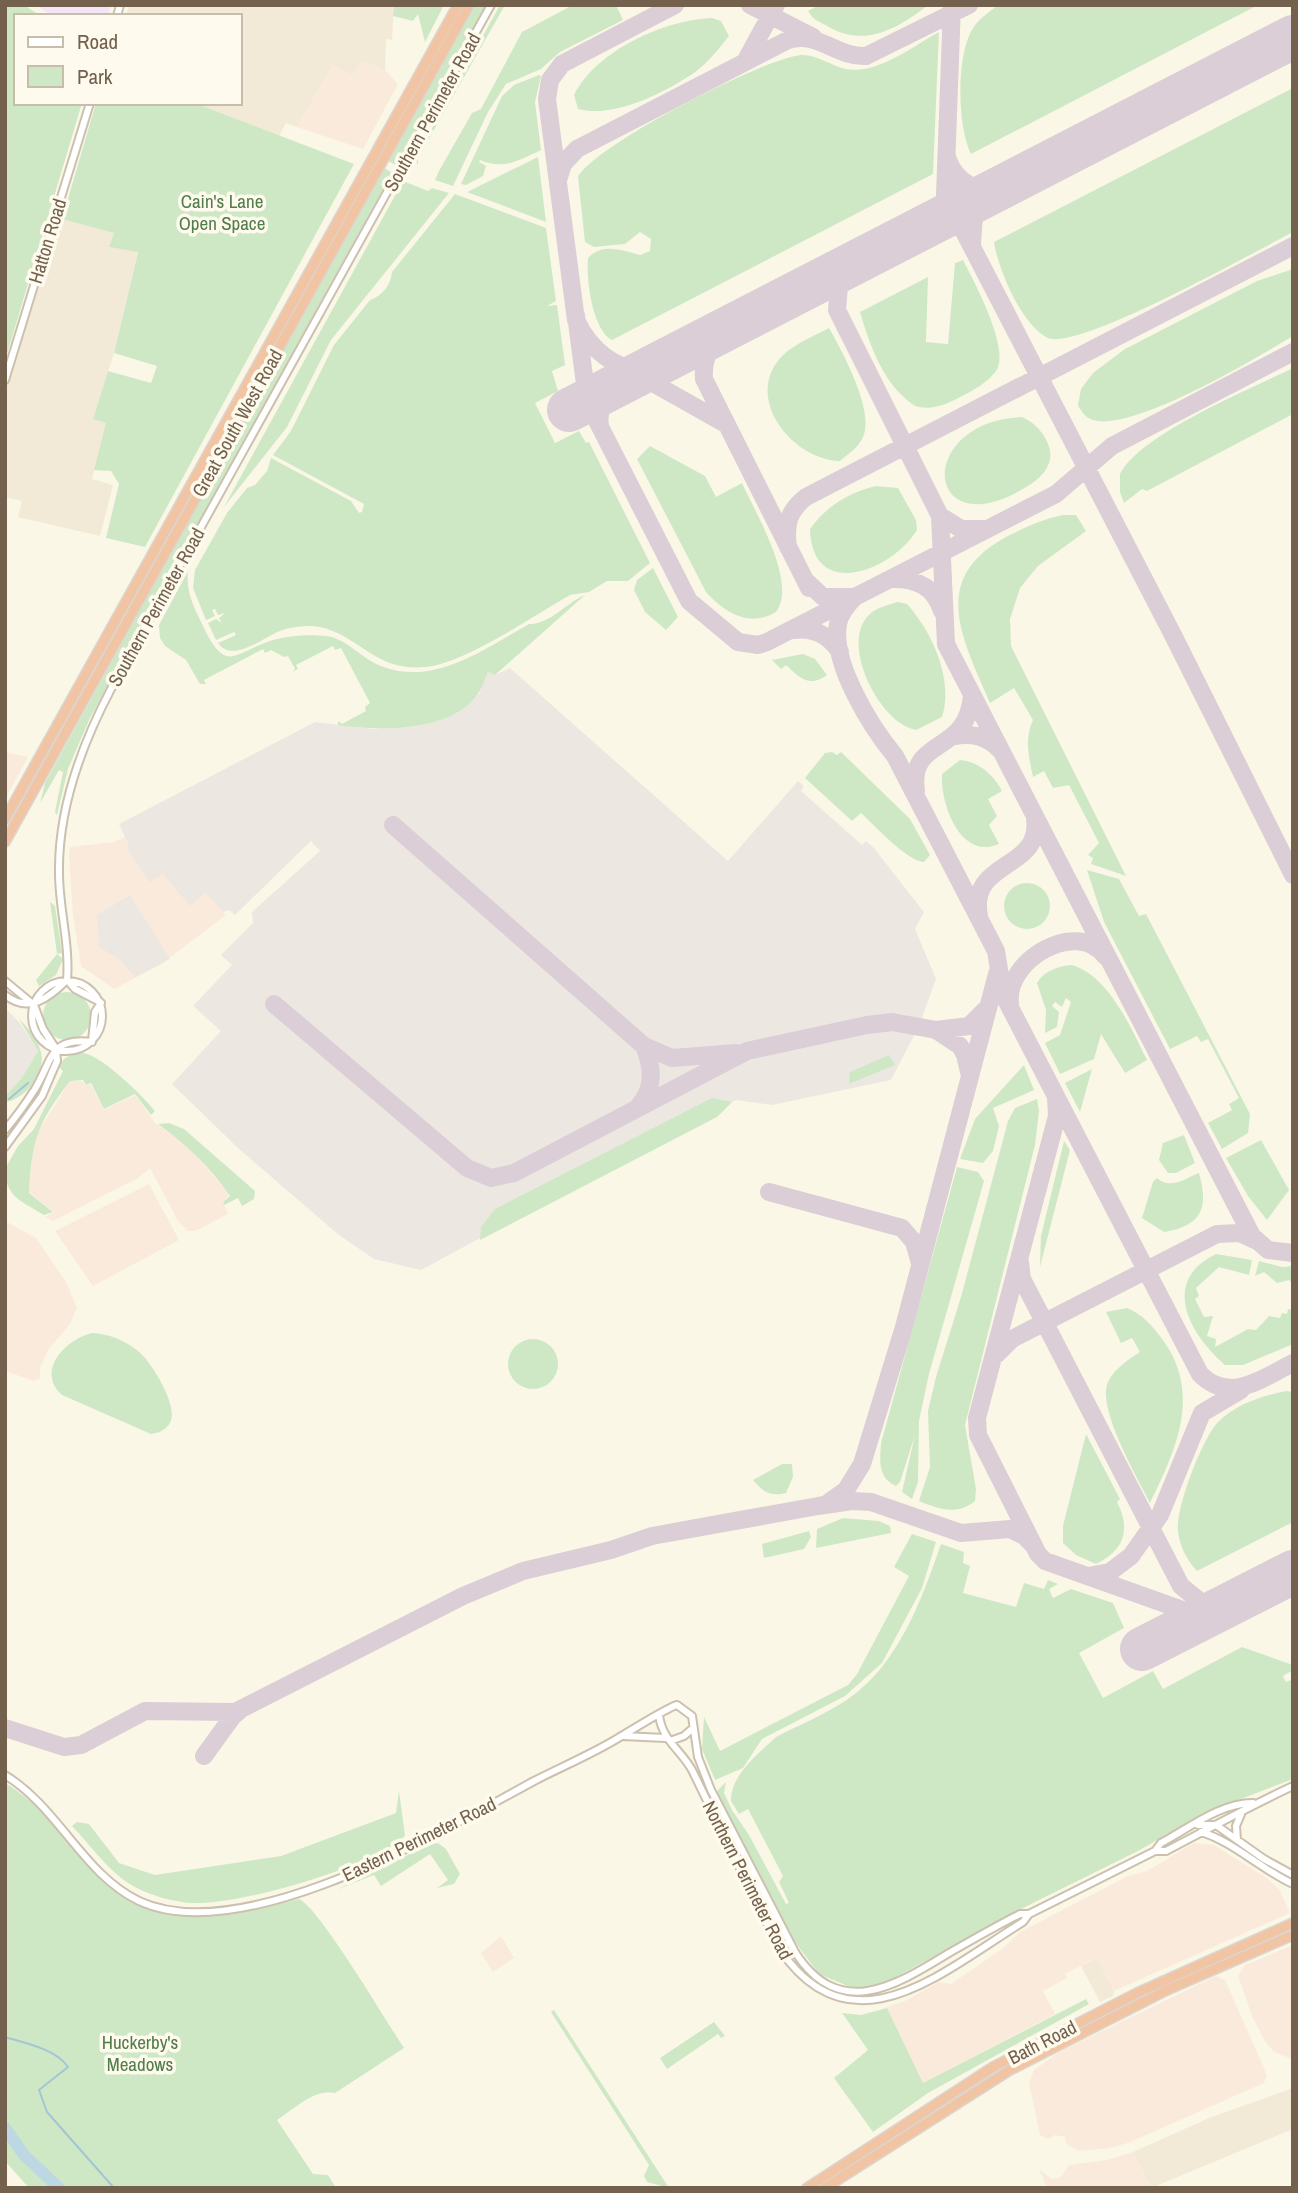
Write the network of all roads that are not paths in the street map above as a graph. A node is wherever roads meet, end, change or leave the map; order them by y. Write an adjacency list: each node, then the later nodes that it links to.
1 (458, 5): 6 (highway, Great South West Road)
2 (470, 5): 7 (highway, Great South West Road)
3 (491, 5): 8 (street, Southern Perimeter Road)
4 (89, 105): 5 (street, Hatton Road)
5 (5, 380)
6 (5, 819)
7 (5, 842)
8 (67, 980): 11 (street); 12 (street)
9 (5, 981): 11 (street)
10 (5, 996): 11 (street)
11 (34, 1004): 12 (street)
12 (57, 1049): 13 (street); 14 (street)
13 (5, 1130)
14 (5, 1147)
15 (659, 1715): 16 (street); 17 (street, Eastern Perimeter Road); 18 (street)
16 (693, 1728): 18 (street); 32 (street, Northern Perimeter Road)
17 (623, 1736): 18 (street); 19 (street, Eastern Perimeter Road)
18 (667, 1739): 32 (street, Northern Perimeter Road)
19 (5, 1775)
20 (1293, 1786): 21 (street, Northern Perimeter Road)
21 (1253, 1804): 22 (street, Northern Perimeter Road); 23 (street, Northern Perimeter Road)
22 (1217, 1812): 24 (street, Northern Perimeter Road); 25 (street)
23 (1241, 1814): 25 (street, Northern Perimeter Road); 27 (street)
24 (1196, 1825): 25 (street); 29 (street, Northern Perimeter Road)
25 (1216, 1825): 26 (street, Northern Perimeter Road); 27 (street); 28 (street)
26 (1201, 1832): 28 (street); 29 (street, Northern Perimeter Road)
27 (1237, 1840): 30 (street)
28 (1224, 1844): 31 (street)
29 (1155, 1851): 32 (street, Northern Perimeter Road)
30 (1293, 1875)
31 (1293, 1884)
32 (1029, 1914)
33 (1293, 1923): 35 (highway, Bath Road)
34 (1293, 1935): 36 (highway, Bath Road)
35 (807, 2188)
36 (825, 2188)

